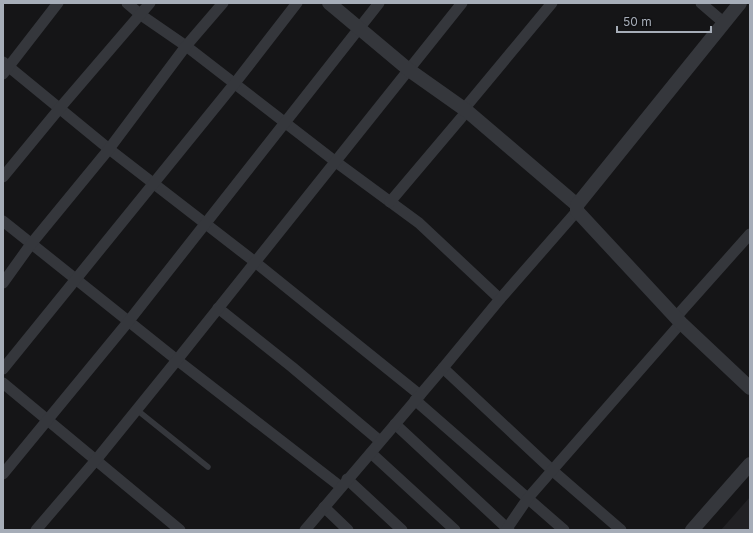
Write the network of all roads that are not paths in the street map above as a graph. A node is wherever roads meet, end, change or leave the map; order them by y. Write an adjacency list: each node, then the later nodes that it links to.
1 (58, 3): 16 (street)
2 (127, 3): 12 (street)
3 (150, 3): 12 (street)
4 (223, 3): 15 (street)
5 (297, 3): 18 (street)
6 (328, 3): 14 (street)
7 (379, 3): 14 (street)
8 (462, 3): 17 (street)
9 (552, 3): 20 (street)
10 (701, 3): 13 (street)
11 (740, 3): 13 (street)
12 (141, 15): 15 (street); 19 (street)
13 (723, 22): 27 (street)
14 (359, 28): 17 (street); 21 (street)
15 (186, 46): 18 (street); 22 (street)
16 (5, 67): 19 (street)
17 (409, 70): 20 (street); 23 (street)
18 (235, 83): 21 (street); 25 (street)
19 (59, 109): 22 (street); 24 (street)
20 (466, 110): 26 (street); 27 (street)
21 (285, 122): 23 (street); 29 (street)
22 (109, 150): 25 (street); 31 (street)
23 (336, 162): 26 (street); 32 (street)
24 (3, 177)
25 (153, 184): 29 (street); 33 (street)
26 (390, 202): 35 (street)
27 (577, 208): 35 (street); 37 (street)
28 (3, 221): 31 (street)
29 (205, 224): 32 (street); 38 (street)
30 (750, 234): 37 (street)
31 (31, 244): 33 (street); 34 (street)
32 (255, 262): 36 (street); 44 (street)
33 (76, 279): 38 (street); 41 (street)
34 (3, 283)
35 (500, 299): 40 (street)
36 (218, 308): 39 (street); 48 (street)
37 (679, 320): 43 (street); 53 (street)
38 (128, 322): 39 (street); 46 (street)
39 (177, 360): 45 (street); 55 (street)
40 (443, 368): 44 (street); 53 (street)
41 (3, 369)
42 (3, 383): 46 (street)
43 (750, 388)
44 (418, 398): 47 (street); 56 (street)
45 (136, 410): 50 (street); 52 (lane)
46 (46, 420): 50 (street); 54 (street)
47 (395, 424): 48 (street); 64 (street)
48 (380, 441): 49 (street)
49 (371, 453): 55 (street); 63 (street)
50 (96, 460): 58 (street); 59 (street)
51 (750, 464): 67 (street)
52 (208, 467)
53 (553, 471): 56 (street); 66 (street)
54 (3, 474)
55 (344, 483): 57 (street); 62 (street)
56 (528, 498): 64 (street); 65 (street)
57 (324, 507): 60 (street); 61 (street)
58 (36, 530)
59 (180, 530)
60 (305, 530)
61 (348, 530)
62 (402, 530)
63 (455, 530)
64 (507, 530)
65 (564, 530)
66 (621, 530)
67 (692, 530)

